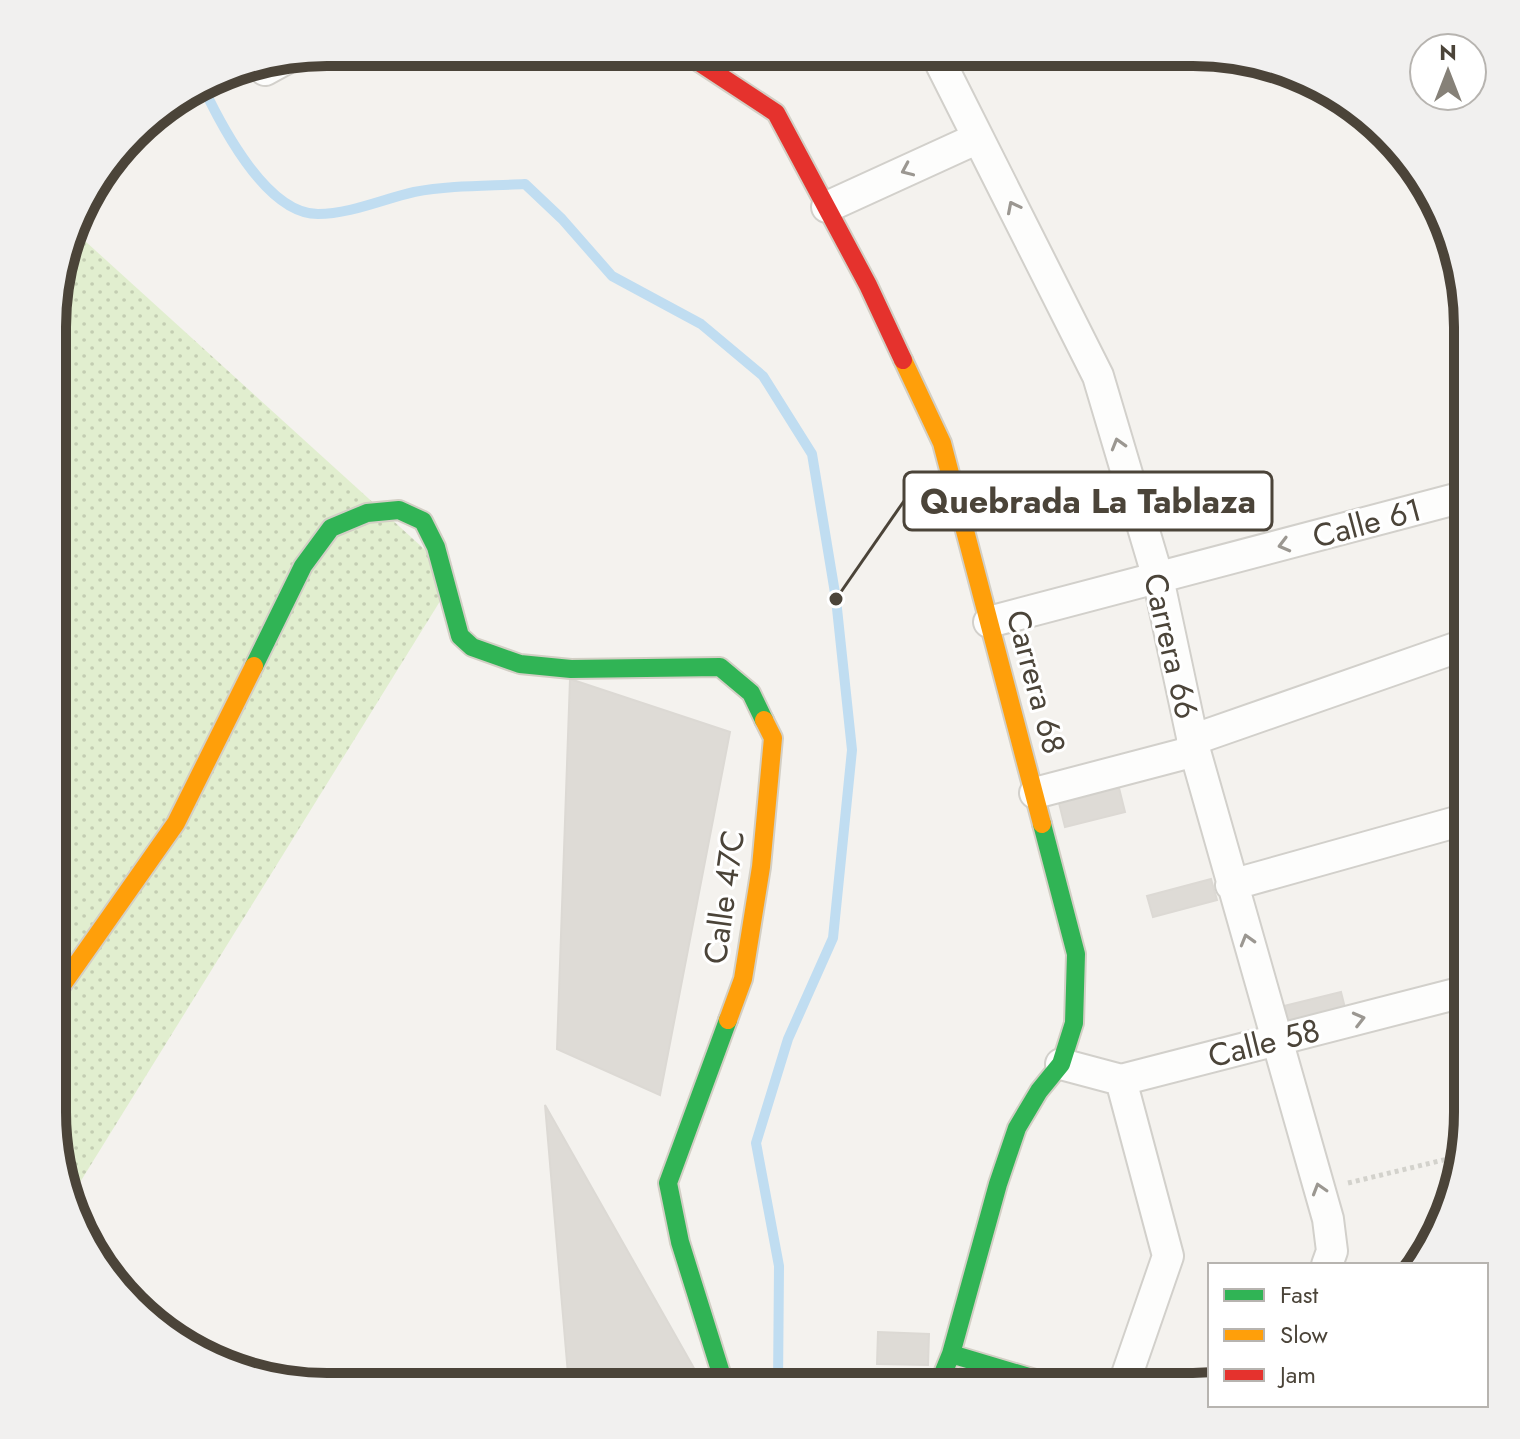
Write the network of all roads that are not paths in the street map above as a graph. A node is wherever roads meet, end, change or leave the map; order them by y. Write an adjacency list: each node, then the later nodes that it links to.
1 (705, 66): 4 (street, Carrera 68)
2 (942, 67): 3 (street, Carrera 66)
3 (978, 138): 4 (street, one-way to 4); 6 (street, Carrera 66, one-way to 3)
4 (827, 207): 7 (street, Carrera 68)
5 (1453, 500): 6 (street, Calle 61, one-way to 6)
6 (1158, 578): 7 (street, Calle 61); 9 (street, Carrera 66)
7 (989, 622): 10 (street, Carrera 68)
8 (1453, 649): 9 (street)
9 (1194, 746): 10 (street); 12 (street, Carrera 66)
10 (1035, 793): 16 (street, Carrera 68)
11 (1454, 823): 12 (street)
12 (1231, 885): 15 (street, Carrera 66, one-way to 12)
13 (67, 978): 23 (street, Calle 47C)
14 (1454, 994): 15 (street, Calle 58, one-way to 14)
15 (1276, 1040): 17 (street, Calle 58); 18 (street, Carrera 66, one-way to 15)
16 (1061, 1064): 17 (street, Calle 58); 19 (street, Carrera 68)
17 (1121, 1080): 22 (street)
18 (1328, 1263)
19 (951, 1354): 20 (street, Carrera 68); 21 (street)
20 (944, 1372)
21 (1013, 1372)
22 (1128, 1372)
23 (721, 1373)

